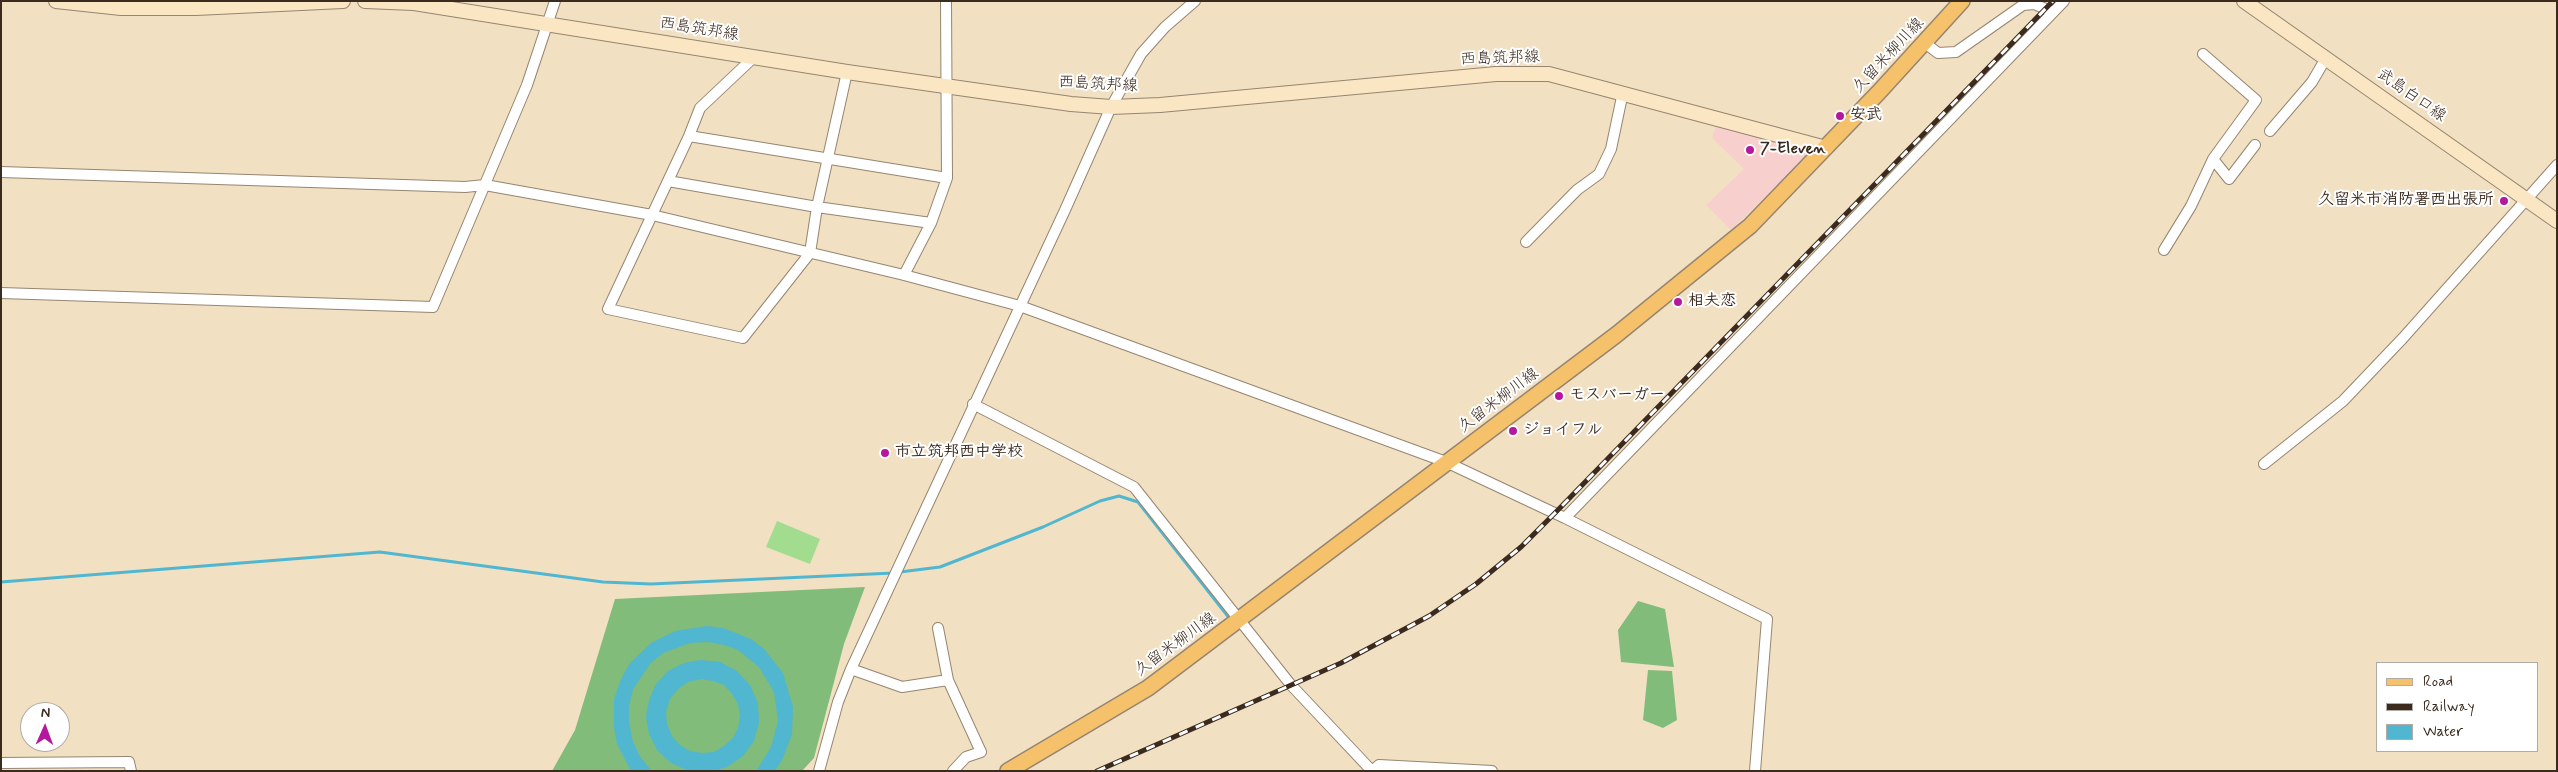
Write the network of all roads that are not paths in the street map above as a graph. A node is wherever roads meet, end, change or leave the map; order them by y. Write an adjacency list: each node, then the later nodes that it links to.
1 (56, 1): 2 (main road)
2 (343, 1)
3 (365, 1): 11 (main road, 西島筑邦線)
4 (554, 1): 11 (street)
5 (946, 1): 17 (street)
6 (1195, 1): 19 (street)
7 (1962, 1): 12 (main road, 久留米柳川線)
8 (2064, 1): 10 (street)
9 (2244, 1): 15 (main road, 武島白口線)
10 (2053, 12): 12 (street); 45 (street)
11 (549, 23): 14 (main road, 西島筑邦線); 30 (street)
12 (1925, 43): 23 (main road, 久留米柳川線)
13 (2203, 54): 24 (street)
14 (754, 56): 16 (main road, 西島筑邦線); 21 (street)
15 (2326, 58): 20 (street); 31 (main road, 武島白口線)
16 (847, 72): 17 (main road, 西島筑邦線); 25 (street)
17 (947, 86): 19 (main road, 西島筑邦線); 28 (street)
18 (1622, 92): 19 (main road, 西島筑邦線); 23 (main road, 西島筑邦線); 36 (street)
19 (1111, 107): 41 (street)
20 (2270, 131)
21 (689, 136): 25 (street); 29 (street)
22 (2255, 145): 24 (street)
23 (1826, 148): 43 (main road, 久留米柳川線)
24 (2213, 158): 37 (street)
25 (827, 159): 28 (street); 32 (street)
26 (2557, 165): 31 (street)
27 (1, 172): 30 (street)
28 (947, 178): 35 (street)
29 (668, 181): 32 (street); 33 (street)
30 (485, 185): 33 (street); 40 (street)
31 (2526, 200): 34 (main road, 武島白口線); 44 (street)
32 (817, 207): 35 (street); 38 (street)
33 (652, 215): 38 (street); 38 (street)
34 (2557, 221)
35 (931, 223): 39 (street)
36 (1526, 242)
37 (2164, 250)
38 (810, 253): 39 (street)
39 (904, 275): 41 (street)
40 (1, 293)
41 (1020, 306): 42 (street); 43 (street)
42 (973, 404): 46 (street); 48 (street)
43 (1446, 462): 45 (street); 46 (main road, 久留米柳川線)
44 (2264, 464)
45 (1565, 518): 57 (street)
46 (1238, 621): 54 (main road, 久留米柳川線); 55 (street)
47 (938, 628): 49 (street)
48 (851, 669): 49 (street); 52 (street)
49 (948, 680): 53 (street)
50 (1, 762): 51 (street)
51 (131, 771)
52 (820, 771)
53 (953, 771)
54 (1008, 771)
55 (1372, 771): 56 (street)
56 (1492, 771)
57 (1755, 771)

